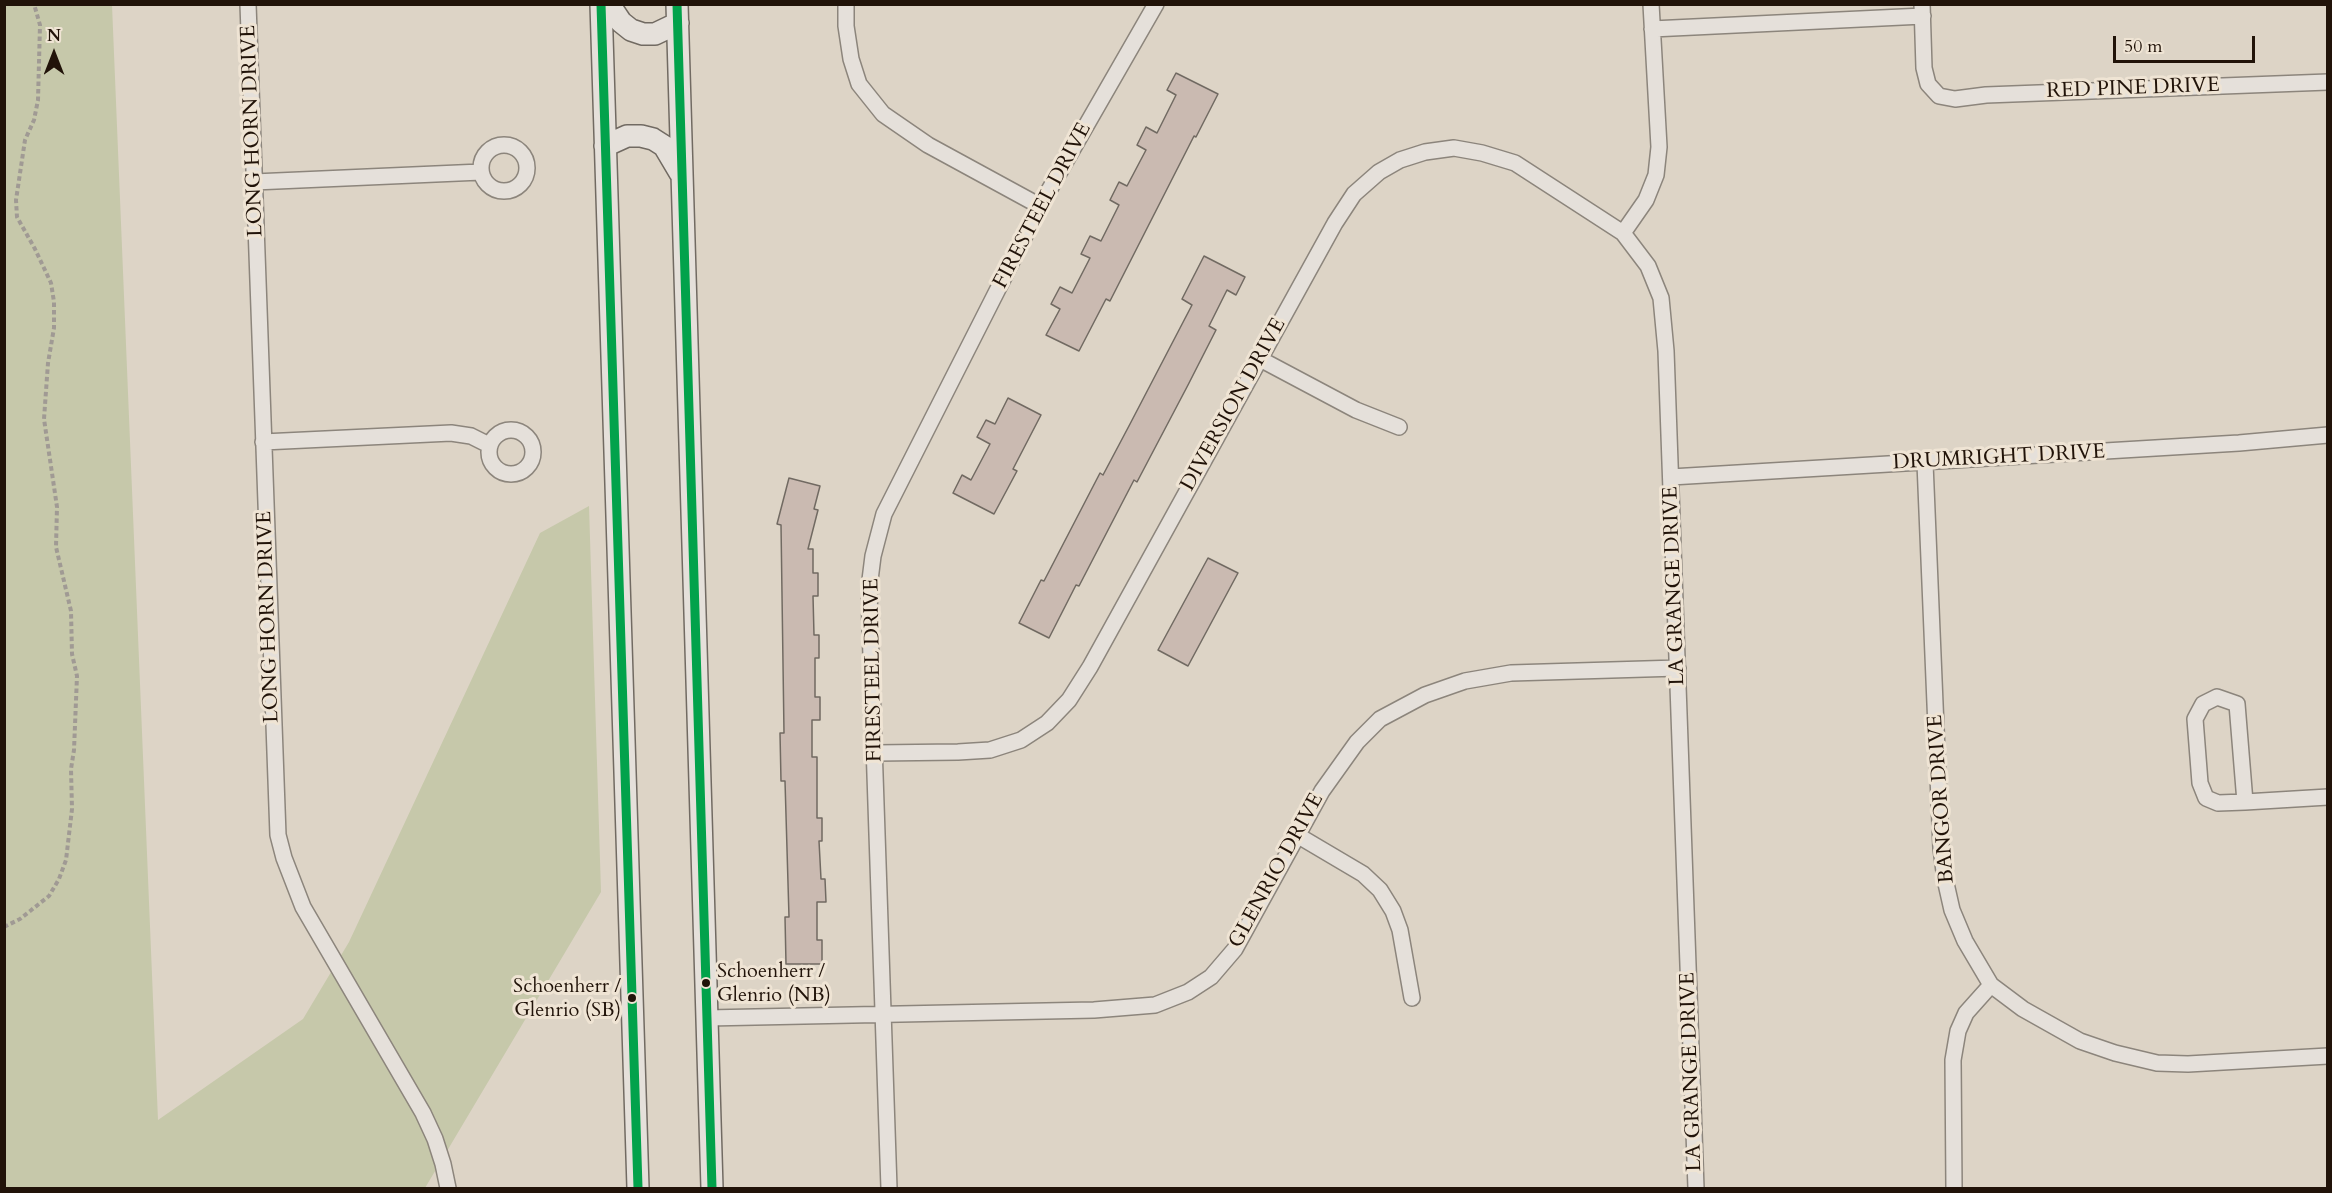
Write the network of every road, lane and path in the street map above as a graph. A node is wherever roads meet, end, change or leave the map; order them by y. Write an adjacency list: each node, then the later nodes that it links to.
1 (34, 4): 30 (path)
2 (248, 4): 15 (street, LONG HORN DRIVE)
3 (601, 4): 12 (main road)
4 (609, 4): 9 (main road)
5 (846, 4): 16 (street)
6 (1156, 4): 16 (street, FIRESTEEL DRIVE)
7 (1651, 4): 10 (street)
8 (1922, 10): 10 (street); 11 (street, RED PINE DRIVE)
9 (677, 14): 14 (main road)
10 (1652, 29): 17 (street)
11 (2328, 82)
12 (606, 146): 14 (main road); 36 (main road)
13 (482, 172): 15 (street)
14 (682, 176): 34 (main road)
15 (254, 182): 21 (street, LONG HORN DRIVE)
16 (1040, 206): 26 (street, FIRESTEEL DRIVE)
17 (1623, 233): 18 (street, DIVERSION DRIVE); 24 (street, LA GRANGE DRIVE)
18 (1260, 359): 19 (street); 26 (street, DIVERSION DRIVE)
19 (1399, 427)
20 (2328, 435): 23 (street, DRUMRIGHT DRIVE)
21 (263, 442): 22 (street); 37 (street, LONG HORN DRIVE)
22 (489, 445)
23 (1925, 463): 24 (street, DRUMRIGHT DRIVE); 31 (street, BANGOR DRIVE)
24 (1671, 477): 25 (street, LA GRANGE DRIVE)
25 (1678, 668): 29 (street, GLENRIO DRIVE); 42 (street, LA GRANGE DRIVE)
26 (876, 753): 33 (street, FIRESTEEL DRIVE)
27 (2328, 797): 28 (street)
28 (2246, 802): 28 (street)
29 (1296, 835): 32 (street); 33 (street, GLENRIO DRIVE)
30 (4, 927)
31 (1991, 985): 35 (street, BANGOR DRIVE); 43 (street)
32 (1412, 998)
33 (883, 1014): 34 (street, GLENRIO DRIVE); 41 (street, FIRESTEEL DRIVE)
34 (707, 1018): 40 (main road)
35 (2328, 1056)
36 (637, 1163): 38 (main road); 39 (main road)
37 (448, 1188)
38 (638, 1188)
39 (652, 1188)
40 (712, 1188)
41 (889, 1188)
42 (1696, 1188)
43 (1954, 1188)

